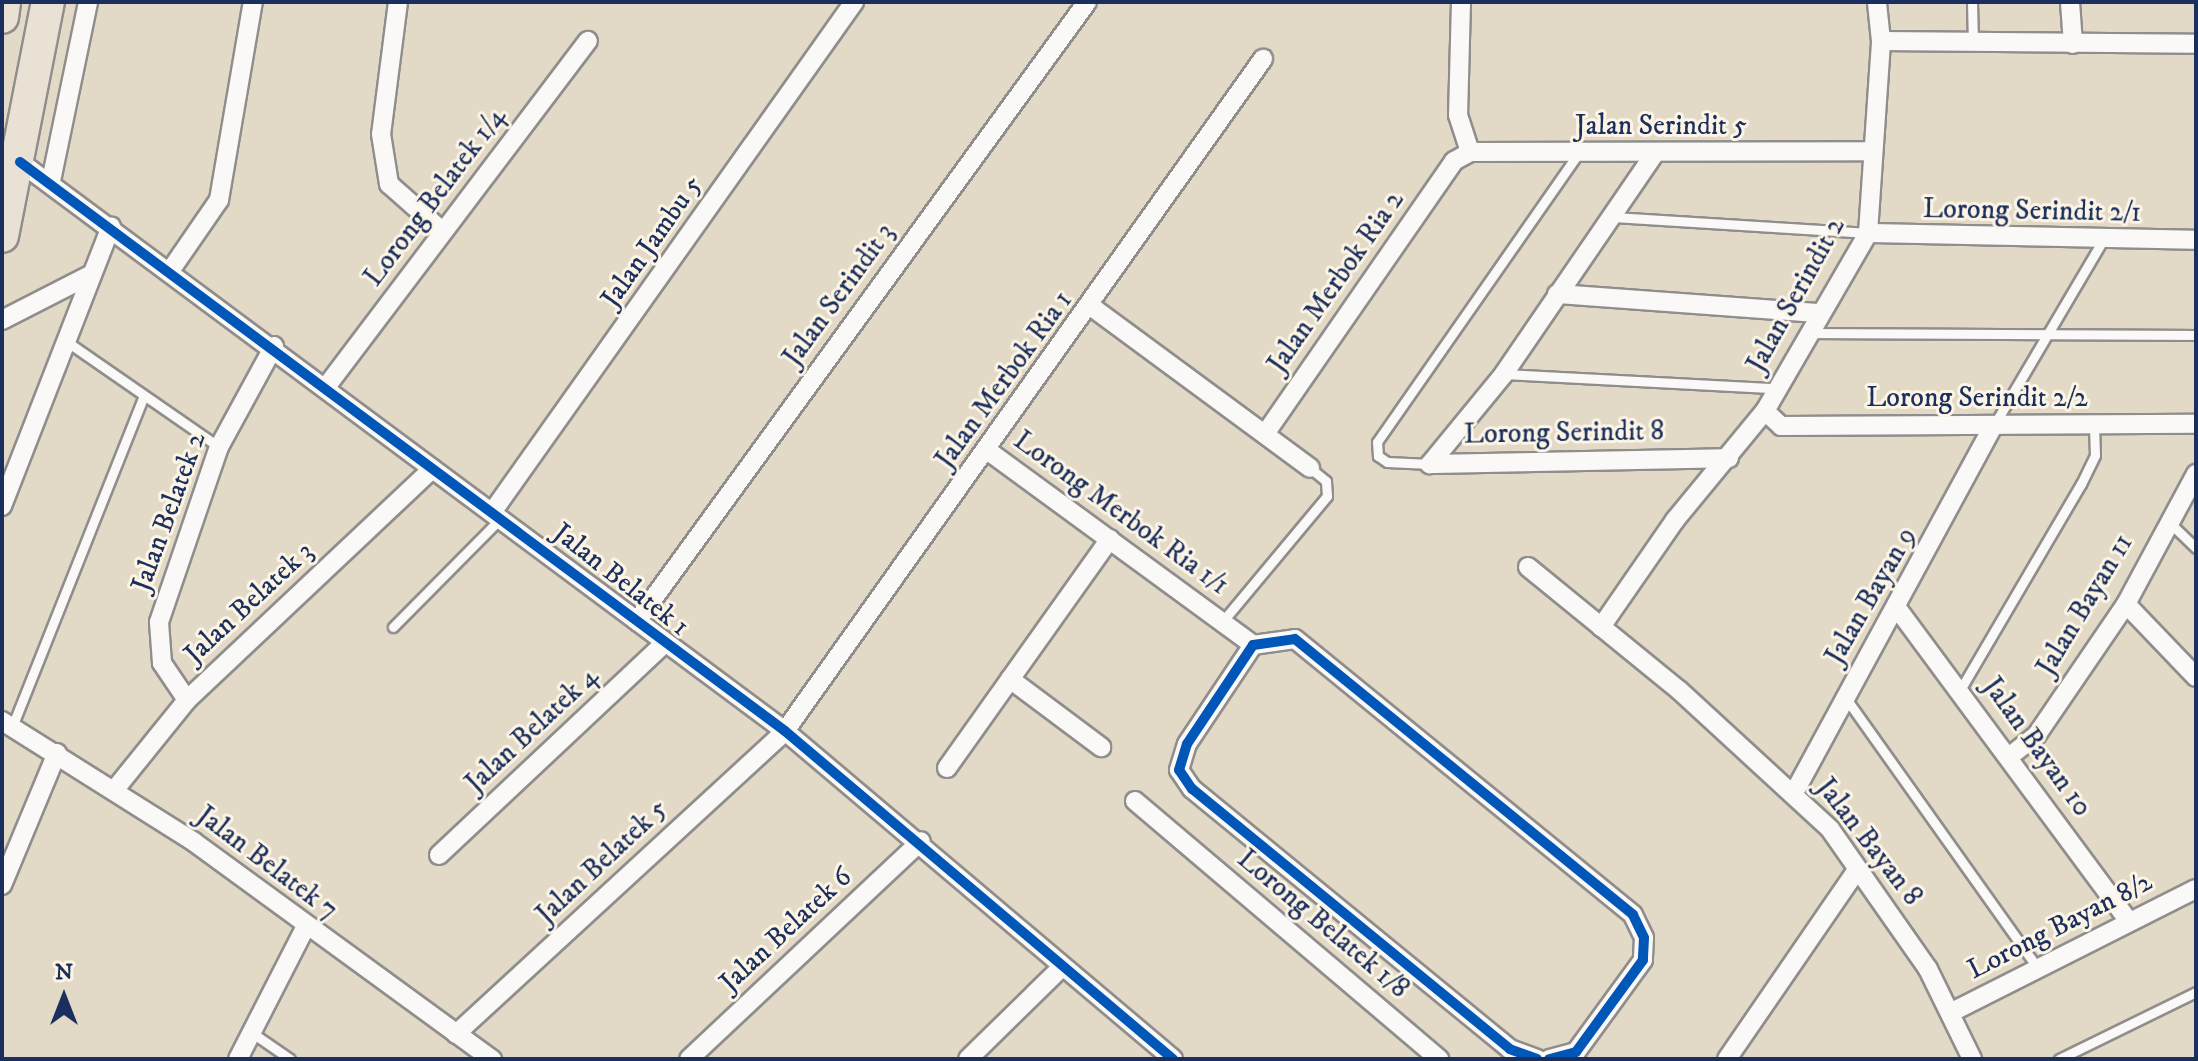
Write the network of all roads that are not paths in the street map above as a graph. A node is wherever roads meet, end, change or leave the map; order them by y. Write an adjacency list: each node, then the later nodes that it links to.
1 (4, 2): 12 (highway)
2 (48, 2): 23 (highway)
3 (88, 2): 24 (street)
4 (253, 2): 32 (street)
5 (398, 2): 27 (street)
6 (854, 2): 60 (street, Jalan Jambu 5)
7 (1087, 2): 67 (street, Jalan Serindit 3)
8 (1461, 2): 21 (street)
9 (1877, 2): 14 (street, Jalan Serindit 2)
10 (1972, 2): 15 (lane)
11 (2070, 2): 16 (street)
12 (2, 17)
13 (588, 41): 27 (street, Lorong Belatek 1/4)
14 (1881, 41): 15 (street); 19 (street, Jalan Serindit 2)
15 (1973, 42): 16 (street)
16 (2073, 44): 17 (street)
17 (2196, 44)
18 (1263, 59): 35 (street, Jalan Merbok Ria 1)
19 (1872, 151): 22 (street, Jalan Serindit 5); 28 (street, Jalan Serindit 2)
20 (1578, 154): 21 (street, Jalan Serindit 5); 22 (street, Jalan Serindit 5); 55 (lane)
21 (1462, 156): 51 (street, Jalan Merbok Ria 2)
22 (1653, 156): 25 (street, Lorong Serindit 8)
23 (11, 159): 24 (street, Jalan Belatek 1); 29 (highway)
24 (51, 181): 26 (street, Jalan Belatek 1)
25 (1614, 217): 28 (lane); 34 (street, Lorong Serindit 8)
26 (111, 226): 32 (street, Jalan Belatek 1); 33 (street)
27 (443, 232): 44 (street, Lorong Belatek 1/4)
28 (1868, 233): 31 (street, Lorong Serindit 2/1); 36 (street, Jalan Serindit 2)
29 (2, 236)
30 (2196, 240): 31 (street, Lorong Serindit 2/1)
31 (2102, 242): 39 (lane)
32 (170, 271): 42 (street, Jalan Belatek 1)
33 (92, 274): 37 (street); 41 (street)
34 (1557, 294): 36 (street); 43 (street, Lorong Serindit 8)
35 (1092, 307): 51 (street); 53 (street, Jalan Merbok Ria 1)
36 (1818, 313): 38 (street, Jalan Serindit 2)
37 (2, 320)
38 (1806, 333): 39 (lane); 45 (street, Jalan Serindit 2)
39 (2049, 335): 40 (lane); 50 (lane)
40 (2196, 335)
41 (66, 341): 46 (lane); 59 (street)
42 (274, 346): 44 (street, Jalan Belatek 1); 52 (street, Jalan Belatek 2)
43 (1504, 374): 45 (lane); 55 (street, Lorong Serindit 8)
44 (326, 387): 57 (street, Jalan Belatek 1)
45 (1775, 388): 47 (street, Jalan Serindit 2)
46 (144, 396): 52 (lane); 78 (lane)
47 (1765, 411): 50 (street, Lorong Serindit 2/2); 54 (street, Jalan Serindit 2)
48 (2196, 424): 49 (street, Lorong Serindit 2/2)
49 (2094, 426): 50 (street, Lorong Serindit 2/2); 75 (lane)
50 (1993, 427): 66 (street, Jalan Bayan 9)
51 (1265, 434): 56 (street)
52 (219, 447): 77 (street, Jalan Belatek 2)
53 (987, 450): 62 (street, Lorong Merbok Ria 1/1); 79 (street, Jalan Merbok Ria 1)
54 (1729, 458): 55 (street, Lorong Serindit 8); 70 (street)
55 (1430, 464)
56 (1310, 468): 68 (lane)
57 (432, 469): 60 (street, Jalan Belatek 1); 77 (street, Jalan Belatek 3)
58 (2196, 474): 61 (street, Jalan Bayan 11)
59 (2, 506)
60 (497, 514): 67 (street, Jalan Belatek 1); 69 (lane)
61 (2167, 519): 63 (lane); 65 (street, Jalan Bayan 11)
62 (1110, 539): 68 (street, Lorong Merbok Ria 1/1); 74 (street)
63 (2196, 548)
64 (1528, 567): 70 (street, Jalan Bayan 8)
65 (2126, 604): 73 (street); 82 (street, Jalan Bayan 11)
66 (1897, 608): 75 (street, Jalan Bayan 10); 76 (street, Jalan Bayan 9)
67 (637, 621): 71 (street, Jalan Belatek 1)
68 (1222, 622): 72 (street, Lorong Merbok Ria 1/1)
69 (393, 627)
70 (1601, 627): 85 (street, Jalan Bayan 8)
71 (663, 645): 79 (street, Jalan Belatek 1); 88 (street, Jalan Belatek 4)
72 (1253, 645): 107 (street); 108 (street)
73 (2196, 677)
74 (1010, 679): 80 (street); 83 (street)
75 (1960, 690): 82 (street, Jalan Bayan 10)
76 (1845, 697): 85 (street, Jalan Bayan 9); 94 (lane)
77 (187, 700): 84 (street, Jalan Belatek 3)
78 (7, 724): 81 (street, Jalan Belatek 7)
79 (785, 731): 87 (street, Jalan Belatek 1); 99 (street, Jalan Belatek 5)
80 (1101, 747)
81 (57, 753): 84 (street, Jalan Belatek 7); 90 (street)
82 (2010, 756): 92 (street, Jalan Bayan 10)
83 (947, 768)
84 (116, 788): 93 (street, Jalan Belatek 7)
85 (1795, 791): 89 (street, Jalan Bayan 8)
86 (1135, 801): 106 (street, Lorong Belatek 1/8)
87 (921, 841): 95 (street, Jalan Belatek 1); 103 (street, Jalan Belatek 6)
88 (439, 855)
89 (1856, 871): 97 (street, Jalan Bayan 8); 109 (street)
90 (2, 885)
91 (2196, 889): 92 (street, Lorong Bayan 8/2)
92 (2129, 922): 94 (street, Lorong Bayan 8/2)
93 (305, 928): 98 (street); 99 (street, Jalan Belatek 7)
94 (2038, 969): 97 (street, Lorong Bayan 8/2)
95 (1059, 970): 104 (street); 105 (street, Jalan Belatek 1)
96 (2196, 992): 111 (lane)
97 (1950, 1013): 110 (street, Jalan Bayan 8)
98 (249, 1030): 100 (street); 101 (lane)
99 (456, 1034): 102 (street, Jalan Belatek 7)
100 (238, 1059)
101 (290, 1059)
102 (492, 1059)
103 (689, 1059)
104 (968, 1059)
105 (1173, 1059)
106 (1439, 1059)
107 (1537, 1059)
108 (1549, 1059)
109 (1727, 1059)
110 (1972, 1059)
111 (2059, 1059)

